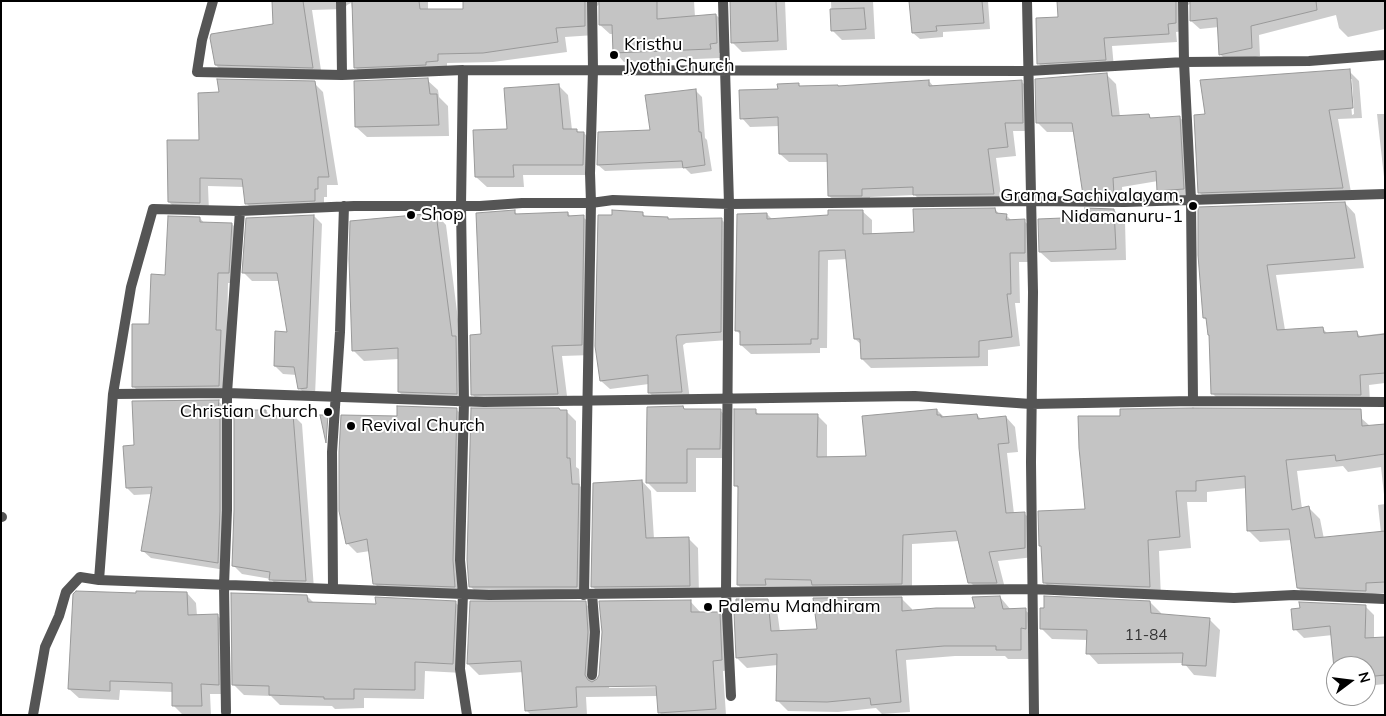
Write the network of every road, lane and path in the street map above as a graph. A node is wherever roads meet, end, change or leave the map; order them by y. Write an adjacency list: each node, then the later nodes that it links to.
1 (213, 1): 13 (street)
2 (341, 1): 13 (street)
3 (592, 1): 10 (street)
4 (723, 1): 11 (street)
5 (1027, 1): 12 (street)
6 (1183, 1): 8 (street)
7 (1385, 55): 8 (street)
8 (1184, 62): 12 (street); 15 (street)
9 (462, 70): 10 (street); 13 (street); 20 (street)
10 (593, 70): 11 (street); 17 (street)
11 (724, 71): 12 (street); 18 (street)
12 (1028, 71): 16 (street)
13 (342, 74)
14 (1385, 194): 15 (street)
15 (1191, 200): 16 (street); 27 (street)
16 (1031, 201): 18 (street); 30 (street)
17 (591, 202): 18 (street); 20 (street); 26 (street)
18 (729, 204): 25 (street)
19 (344, 206): 20 (street); 21 (street); 24 (street)
20 (461, 206): 28 (street)
21 (240, 211): 22 (street); 23 (street)
22 (227, 393): 23 (street); 24 (street); 32 (street)
23 (113, 394): 31 (street)
24 (335, 397): 28 (street); 34 (street)
25 (728, 399): 26 (street); 30 (street); 35 (street)
26 (588, 400): 28 (street); 37 (street)
27 (1193, 401): 29 (street); 30 (street)
28 (464, 402): 36 (street)
29 (1385, 402)
30 (1032, 404): 33 (street)
31 (99, 580): 32 (street); 42 (street)
32 (224, 585): 34 (street); 41 (street)
33 (1032, 588): 35 (street); 38 (street); 44 (street)
34 (333, 589): 36 (street)
35 (726, 592): 37 (street); 40 (street)
36 (463, 594): 37 (street); 43 (street)
37 (588, 594): 39 (street)
38 (1385, 599)
39 (592, 675)
40 (731, 696)
41 (226, 712)
42 (33, 715)
43 (467, 715)
44 (1034, 715)

